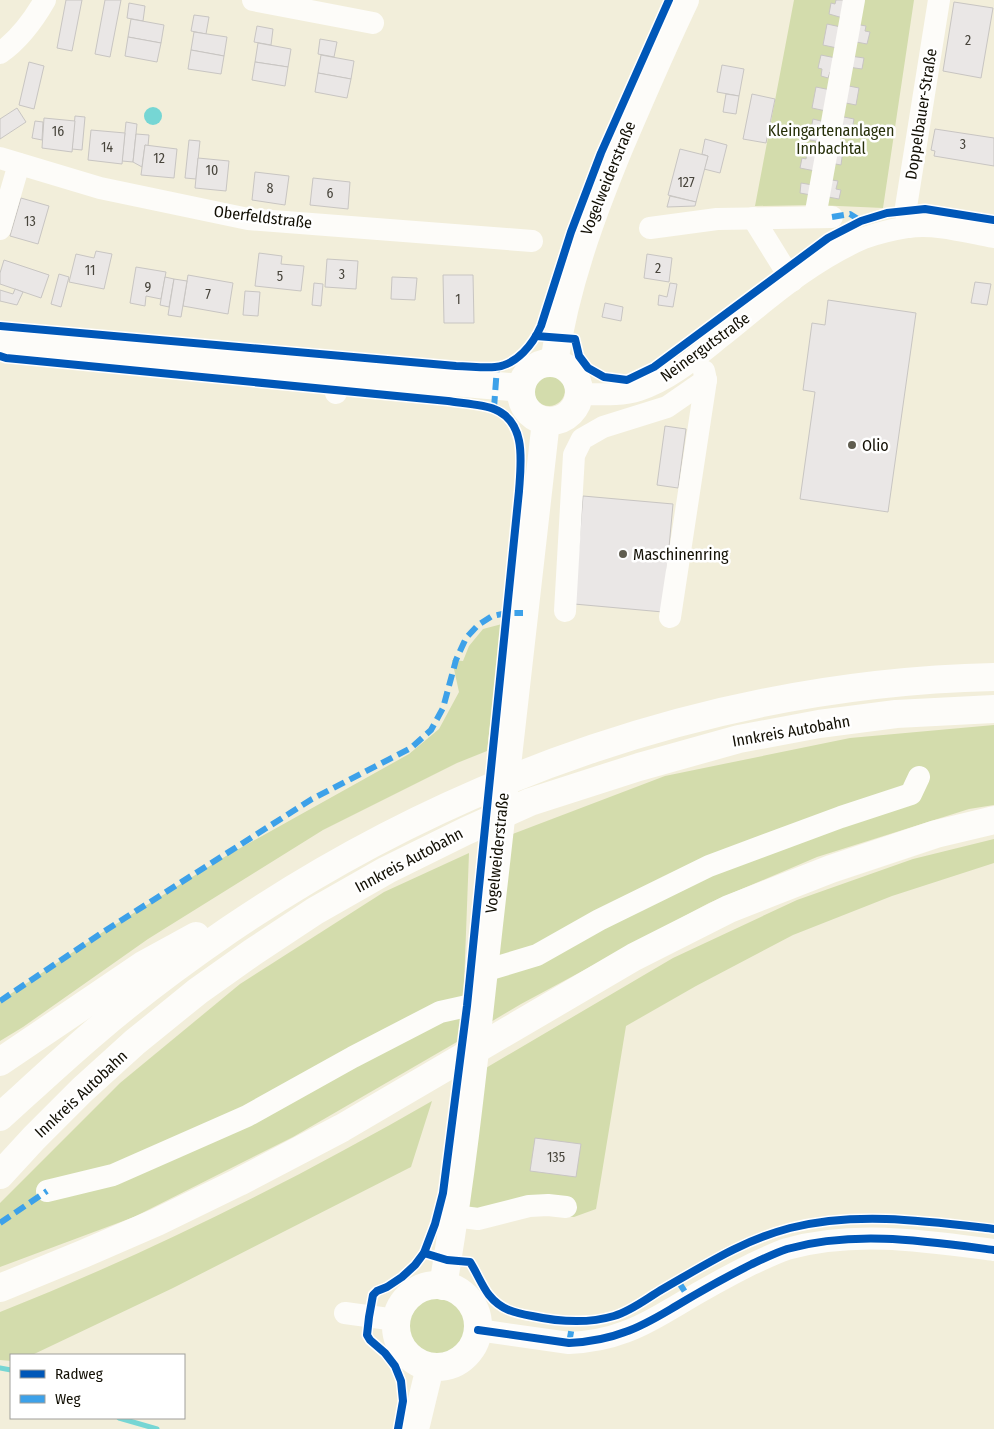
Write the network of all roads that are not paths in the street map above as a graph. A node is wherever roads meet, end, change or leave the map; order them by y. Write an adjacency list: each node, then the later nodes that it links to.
1 (44, 0): 7 (street)
2 (253, 0): 6 (street)
3 (685, 0): 18 (main road, Vogelweiderstraße)
4 (854, 0): 9 (street)
5 (939, 0): 10 (street, Doppelbauer-Straße)
6 (373, 23)
7 (0, 53)
8 (9, 161): 12 (street); 14 (street, Oberfeldstraße)
9 (753, 218): 11 (street); 15 (street)
10 (908, 227): 13 (street, Neinergutstraße); 15 (street, Neinergutstraße)
11 (650, 228)
12 (0, 229)
13 (994, 237)
14 (532, 240)
15 (792, 281): 17 (street, Neinergutstraße)
16 (0, 339): 20 (main road)
17 (702, 353): 19 (street); 21 (street, Neinergutstraße)
18 (554, 363): 20 (main road); 21 (main road)
19 (706, 380): 23 (street); 24 (street)
20 (521, 388): 22 (main road)
21 (579, 394): 22 (main road)
22 (546, 421): 30 (main road, Vogelweiderstraße)
23 (565, 611)
24 (670, 617)
25 (994, 677): 29 (main road, Innkreis Autobahn)
26 (994, 709): 34 (main road, Innkreis Autobahn)
27 (919, 778): 30 (street)
28 (994, 820): 40 (main road)
29 (285, 894): 32 (main road); 33 (main road, Innkreis Autobahn)
30 (484, 971): 31 (main road, Vogelweiderstraße)
31 (480, 1006): 35 (street); 37 (main road, Vogelweiderstraße)
32 (0, 1062)
33 (0, 1117)
34 (0, 1175)
35 (47, 1191)
36 (566, 1207): 37 (street)
37 (455, 1216): 39 (main road, Vogelweiderstraße)
38 (994, 1250): 43 (street)
39 (443, 1286): 42 (main road); 43 (main road)
40 (0, 1288)
41 (345, 1313): 42 (street)
42 (396, 1320): 44 (main road)
43 (478, 1330): 44 (main road)
44 (430, 1367): 45 (main road)
45 (415, 1429)

